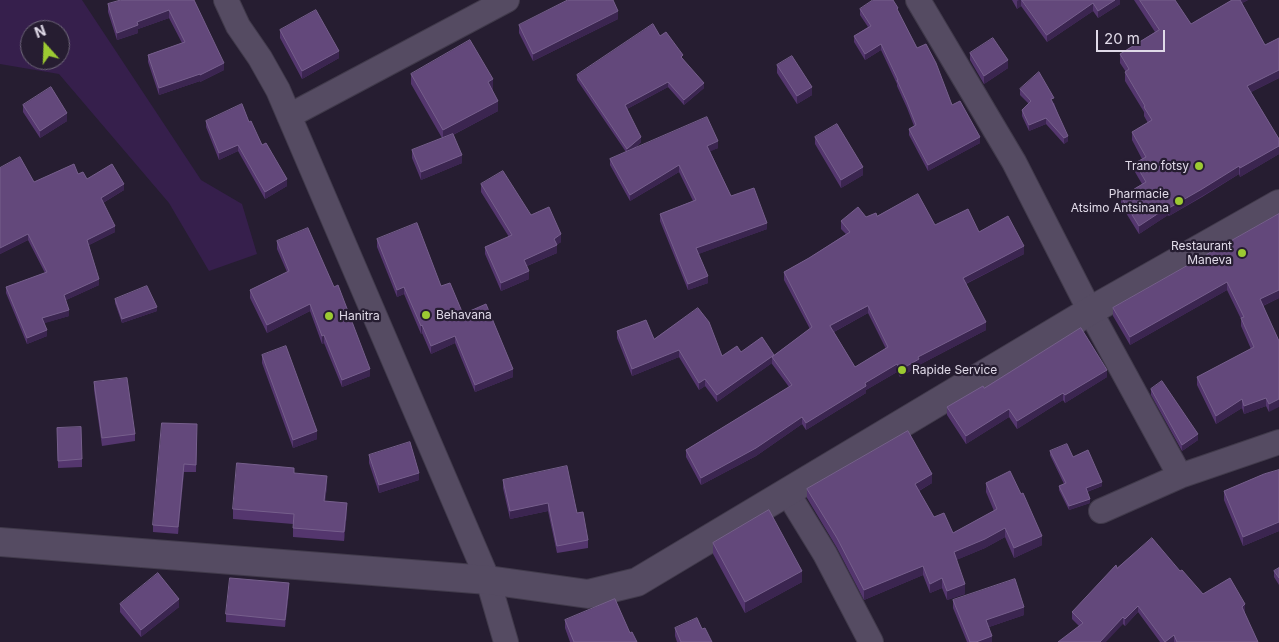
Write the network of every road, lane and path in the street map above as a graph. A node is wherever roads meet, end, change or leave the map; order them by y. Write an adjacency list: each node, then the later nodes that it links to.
1 (226, 0): 4 (street)
2 (507, 0): 4 (street)
3 (918, 0): 6 (street)
4 (289, 116): 12 (street)
5 (1279, 204): 6 (main road)
6 (1090, 311): 8 (street); 9 (main road)
7 (1279, 442): 8 (street)
8 (1180, 476): 10 (street)
9 (787, 492): 12 (main road); 14 (street)
10 (1100, 511)
11 (0, 542): 12 (main road)
12 (488, 580): 13 (street)
13 (506, 642)
14 (871, 642)

